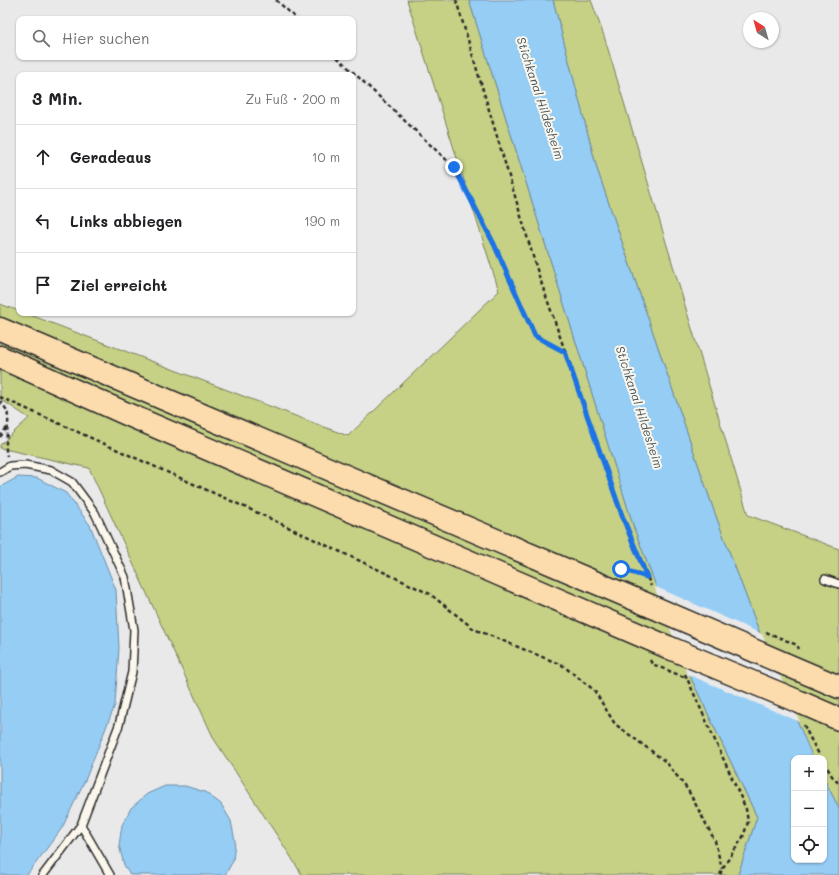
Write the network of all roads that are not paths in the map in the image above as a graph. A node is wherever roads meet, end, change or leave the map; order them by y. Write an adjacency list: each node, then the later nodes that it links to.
1 (0, 329): 6 (main road, bridge)
2 (0, 357): 7 (main road, bridge)
3 (0, 472): 8 (lane)
4 (825, 579): 5 (lane)
5 (839, 584)
6 (839, 687)
7 (839, 719)
8 (81, 825): 9 (lane); 10 (lane)
9 (43, 875)
10 (110, 875)

